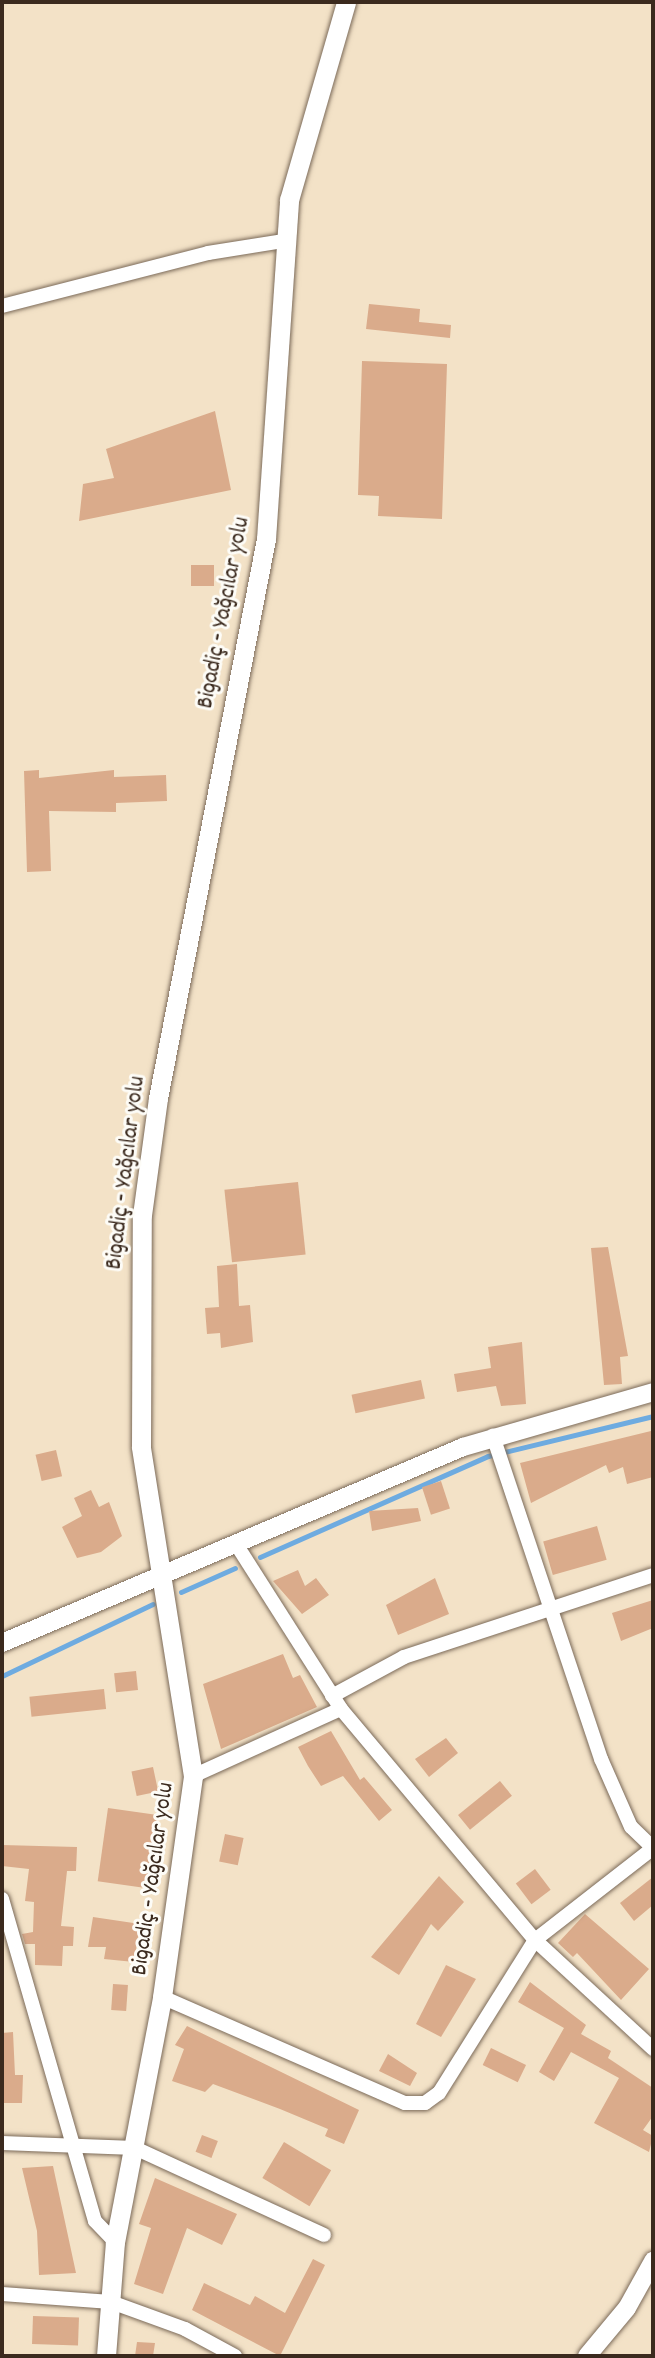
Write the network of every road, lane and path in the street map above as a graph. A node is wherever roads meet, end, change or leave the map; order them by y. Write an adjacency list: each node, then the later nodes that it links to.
1 (346, 2): 2 (main road, Bigadiç - Yağcılar yolu)
2 (284, 241): 3 (street); 8 (main road, Bigadiç - Yağcılar yolu)
3 (2, 306)
4 (653, 1392): 5 (street)
5 (494, 1441): 6 (street); 9 (street)
6 (236, 1544): 8 (street); 11 (street)
7 (653, 1575): 9 (street)
8 (162, 1576): 10 (street); 13 (main road, Bigadiç - Yağcılar yolu)
9 (548, 1606): 11 (street); 15 (street)
10 (2, 1643)
11 (332, 1696): 12 (street)
12 (341, 1709): 13 (street); 15 (street)
13 (193, 1776): 16 (main road, Bigadiç - Yağcılar yolu)
14 (2, 1899): 19 (street)
15 (535, 1940): 16 (street); 17 (street)
16 (162, 1997): 20 (main road, Bigadiç - Yağcılar yolu)
17 (653, 2049)
18 (2, 2143): 19 (street)
19 (71, 2147): 20 (street); 22 (street)
20 (135, 2148): 21 (street); 22 (main road, Bigadiç - Yağcılar yolu)
21 (324, 2235)
22 (115, 2242): 25 (main road, Bigadiç - Yağcılar yolu)
23 (653, 2261): 28 (street)
24 (2, 2294): 25 (street)
25 (111, 2302): 26 (main road, Bigadiç - Yağcılar yolu); 27 (street)
26 (106, 2356)
27 (235, 2356)
28 (586, 2356)

